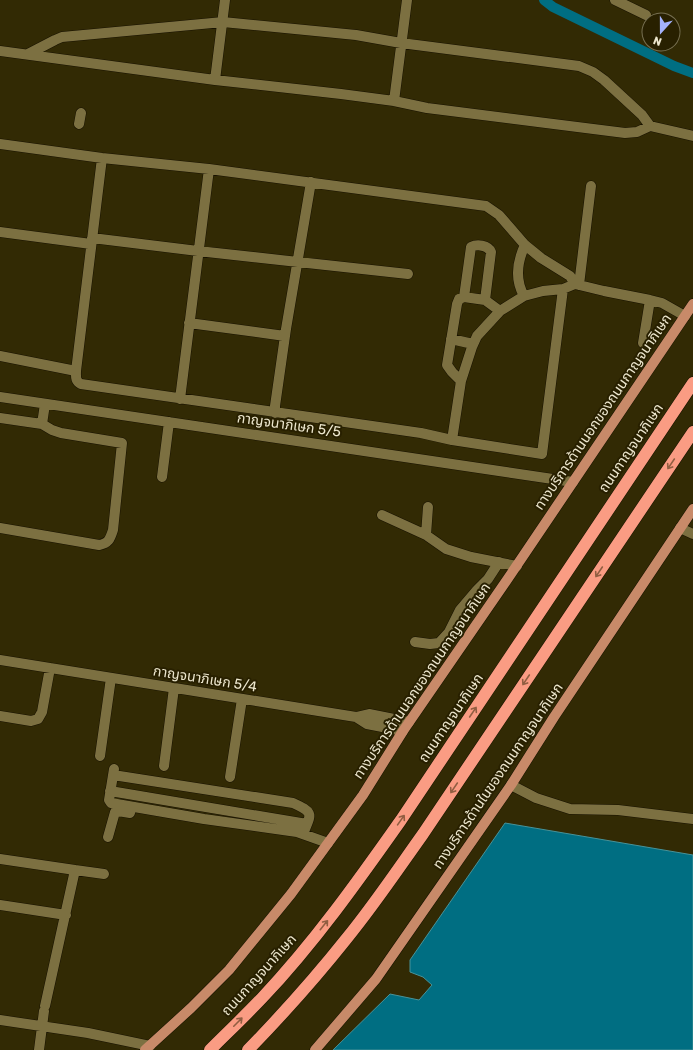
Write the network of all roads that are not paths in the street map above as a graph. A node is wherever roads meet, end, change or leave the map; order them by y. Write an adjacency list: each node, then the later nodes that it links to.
1 (226, 0): 5 (street)
2 (406, 0): 6 (street)
3 (615, 0): 4 (street)
4 (641, 13)
5 (223, 22): 6 (street); 8 (street); 9 (street)
6 (401, 43): 10 (street); 13 (street)
7 (0, 51): 8 (street)
8 (28, 54): 9 (street)
9 (215, 80): 10 (street)
10 (394, 101): 13 (street)
11 (81, 113): 12 (street)
12 (79, 124)
13 (650, 126): 14 (street)
14 (693, 136)
15 (0, 144): 16 (street)
16 (102, 158): 17 (street); 21 (street)
17 (209, 169): 18 (street); 23 (street)
18 (311, 182): 22 (street); 24 (street)
19 (591, 186): 26 (street)
20 (0, 232): 21 (street)
21 (92, 241): 23 (street); 41 (street)
22 (525, 245): 26 (street); 28 (street)
23 (198, 251): 24 (street); 35 (street)
24 (298, 262): 25 (street); 36 (street)
25 (408, 274)
26 (577, 285): 27 (street); 31 (street)
27 (563, 289): 28 (street); 52 (street)
28 (524, 296): 33 (street)
29 (464, 297): 30 (street); 30 (street); 37 (street)
30 (485, 300): 33 (street)
31 (650, 300): 34 (street); 38 (street)
32 (693, 304): 34 (main road, ทางบริการด้านนอกของถนนกาญจนาภิเษก)
33 (500, 311): 39 (street)
34 (685, 316): 54 (main road, ทางบริการด้านนอกของถนนกาญจนาภิเษก)
35 (188, 323): 36 (street); 45 (street)
36 (285, 336): 47 (street)
37 (451, 339): 39 (street); 42 (street)
38 (643, 343)
39 (473, 344): 42 (street)
40 (0, 356): 41 (street)
41 (76, 371): 45 (street)
42 (461, 381): 52 (street)
43 (693, 383): 94 (highway, ถนนกาญจนาภิเษก, one-way to 43)
44 (0, 397): 46 (street, กาญจนาภิเษก 5/5)
45 (180, 399): 47 (street)
46 (45, 404): 49 (street, กาญจนาภิเษก 5/5); 50 (street)
47 (275, 413): 52 (street)
48 (0, 418): 50 (street)
49 (169, 422): 53 (street); 54 (street, กาญจนาภิเษก 5/5)
50 (42, 424): 58 (street)
51 (693, 432): 95 (highway, one-way to 95)
52 (452, 440)
53 (162, 477)
54 (573, 482): 63 (main road, ทางบริการด้านนอกของถนนกาญจนาภิเษก)
55 (428, 507): 61 (street)
56 (693, 509): 59 (main road, ทางบริการด้านในของถนนกาญจนาภิเษก)
57 (382, 515): 61 (street)
58 (0, 528)
59 (680, 528): 60 (street); 77 (main road, ทางบริการด้านในของถนนกาญจนาภิเษก)
60 (693, 534)
61 (426, 535): 62 (street)
62 (499, 562): 63 (street); 64 (street)
63 (517, 566): 72 (main road, ทางบริการด้านนอกของถนนกาญจนาภิเษก)
64 (415, 642)
65 (0, 660): 66 (street, กาญจนาภิเษก 5/4)
66 (50, 668): 67 (street, กาญจนาภิเษก 5/4); 70 (street)
67 (110, 678): 68 (street, กาญจนาภิเษก 5/4); 74 (street)
68 (174, 688): 69 (street, กาญจนาภิเษก 5/4); 75 (street)
69 (242, 699): 71 (street, กาญจนาภิเษก 5/4); 76 (street)
70 (0, 716)
71 (356, 717): 72 (street, กาญจนาภิเษก 5/4); 73 (street, กาญจนาภิเษก 5/4)
72 (409, 722): 73 (main road, ทางบริการด้านนอกของถนนกาญจนาภิเษก)
73 (403, 730): 84 (main road, ทางบริการด้านนอกของถนนกาญจนาภิเษก)
74 (100, 756)
75 (164, 766)
76 (230, 777)
77 (511, 785): 79 (street); 96 (main road, ทางบริการด้านในของถนนกาญจนาภิเษก)
78 (110, 791): 80 (street); 81 (street); 81 (street)
79 (693, 819)
80 (222, 821): 82 (street); 83 (street)
81 (307, 824): 82 (street)
82 (304, 834): 84 (street)
83 (108, 837)
84 (328, 843): 92 (main road, ทางบริการด้านนอกของถนนกาญจนาภิเษก)
85 (0, 859): 86 (street)
86 (75, 870): 87 (street); 89 (street)
87 (104, 874)
88 (0, 905): 89 (street)
89 (66, 915): 91 (street)
90 (0, 1020): 91 (street)
91 (41, 1026): 92 (street); 93 (street)
92 (147, 1048)
93 (39, 1050)
94 (210, 1050)
95 (248, 1050)
96 (315, 1050)

